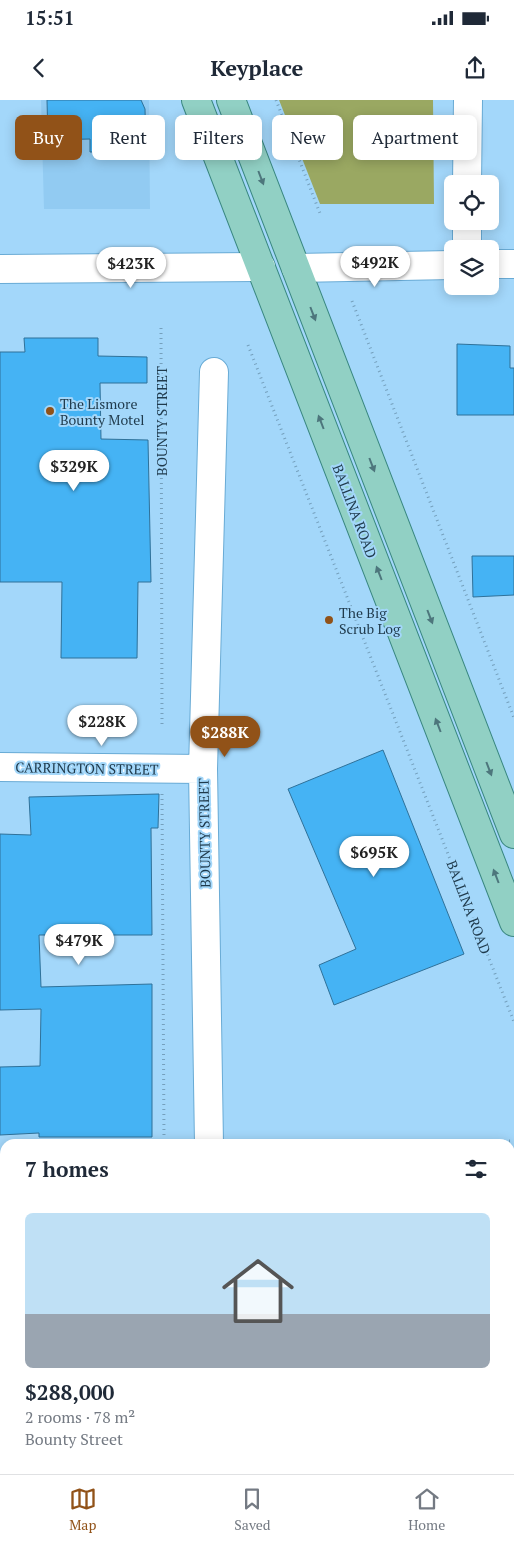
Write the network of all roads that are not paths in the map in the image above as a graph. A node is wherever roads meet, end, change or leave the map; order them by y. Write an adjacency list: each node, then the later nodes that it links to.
1 (196, 100): 8 (main road, BALLINA ROAD)
2 (231, 100): 9 (main road, one-way to 9)
3 (468, 100): 4 (street)
4 (467, 175)
5 (499, 264): 6 (street)
6 (514, 264)
7 (444, 265): 9 (street)
8 (261, 266): 10 (street); 15 (main road, BALLINA ROAD, one-way to 8)
9 (296, 268): 14 (main road, one-way to 14)
10 (0, 269)
11 (214, 372): 13 (street, BOUNTY STREET)
12 (0, 767): 13 (street, CARRINGTON STREET)
13 (203, 769): 16 (street, BOUNTY STREET)
14 (514, 834)
15 (514, 922)
16 (209, 1139)

